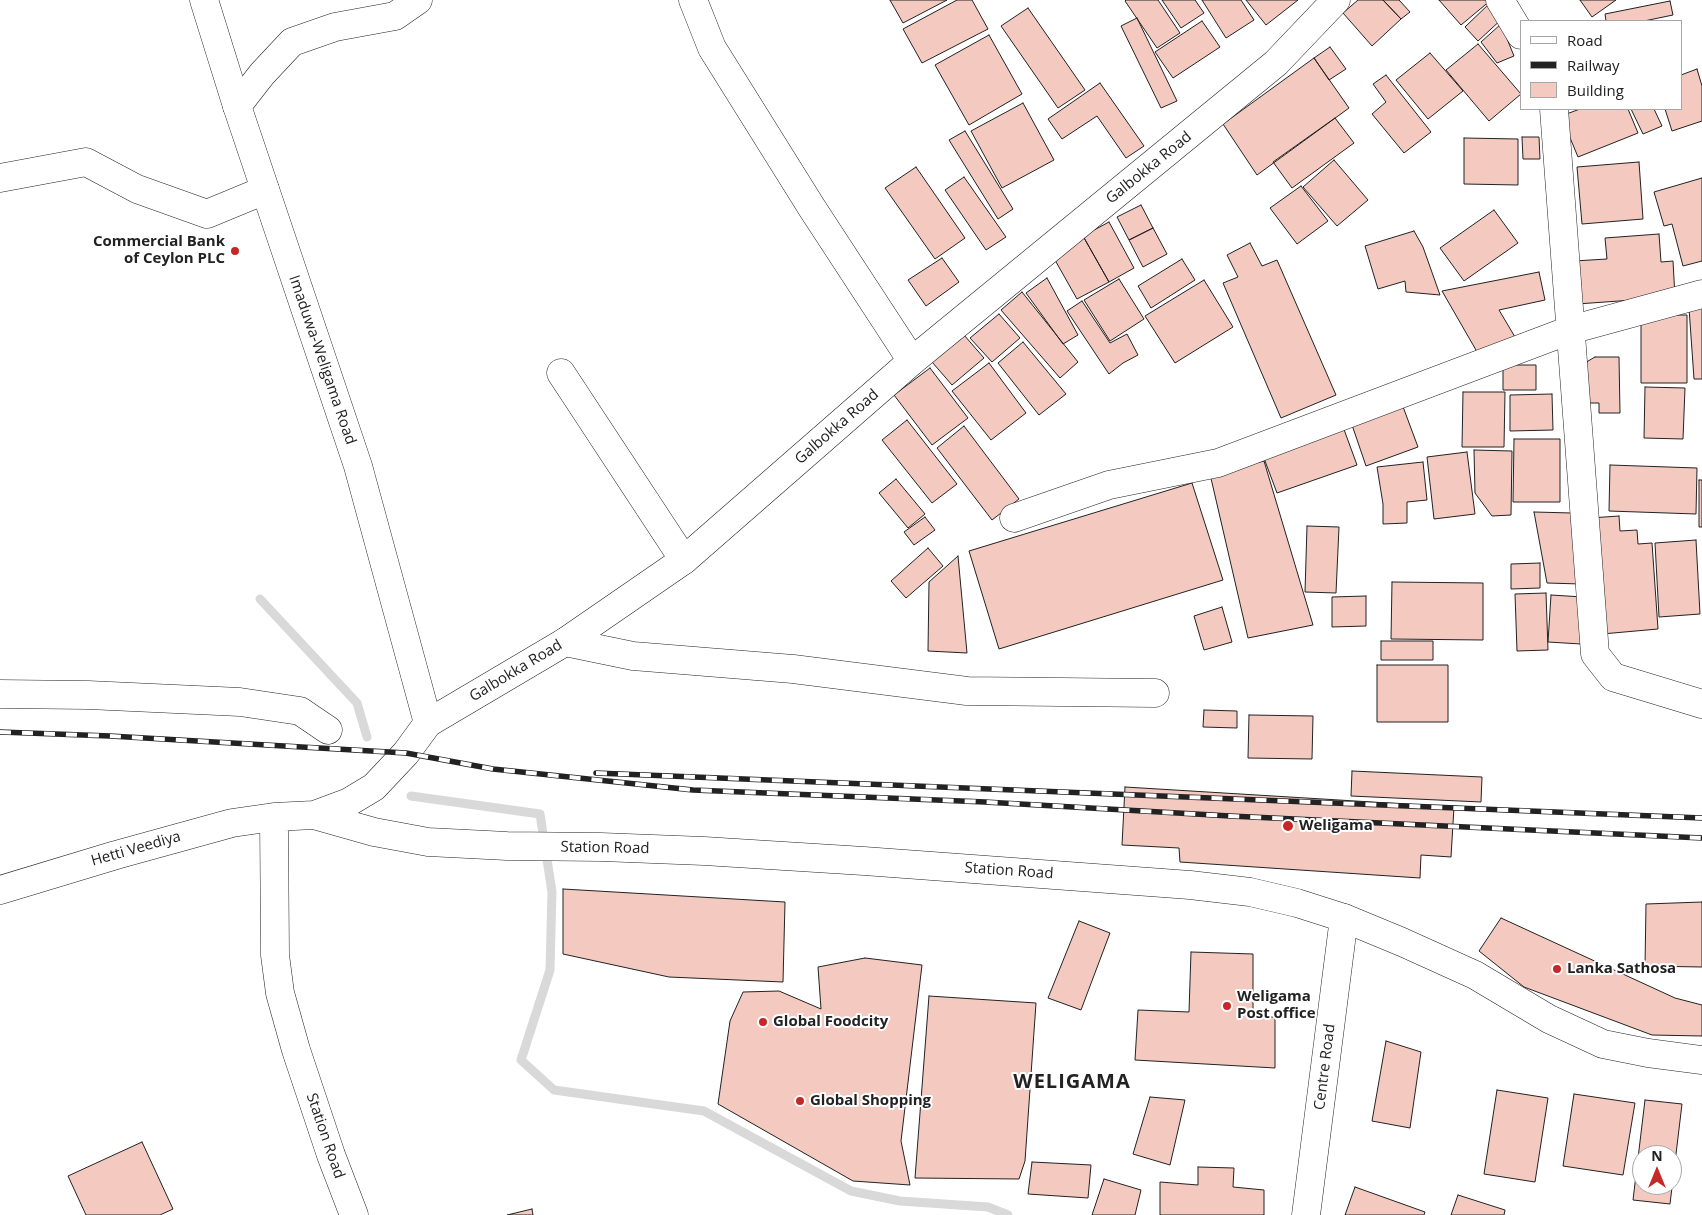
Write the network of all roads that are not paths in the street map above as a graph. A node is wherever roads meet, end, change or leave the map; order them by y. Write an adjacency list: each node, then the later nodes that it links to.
1 (204, 0): 7 (main road, Imaduwa-Weligama Road)
2 (418, 0): 7 (main road)
3 (694, 0): 13 (main road)
4 (1336, 0): 13 (main road, Galbokka Road)
5 (1500, 0): 6 (main road)
6 (1520, 33)
7 (237, 106): 10 (main road, Imaduwa-Weligama Road)
8 (1554, 110): 12 (main road)
9 (0, 178): 10 (main road)
10 (265, 190): 21 (main road, Imaduwa-Weligama Road)
11 (1702, 294): 12 (main road)
12 (1570, 330): 15 (main road); 20 (main road)
13 (912, 362): 16 (main road, Galbokka Road)
14 (561, 373): 16 (main road)
15 (1014, 518)
16 (684, 560): 17 (main road, Galbokka Road)
17 (565, 642): 18 (main road); 21 (main road, Galbokka Road)
18 (1155, 693)
19 (0, 694): 22 (main road)
20 (1702, 704)
21 (428, 723): 23 (main road, Galbokka Road)
22 (328, 730)
23 (314, 815): 24 (main road, Station Road); 26 (main road, Station Road)
24 (274, 817): 25 (main road, Hetti Veediya); 28 (main road, Station Road)
25 (0, 890)
26 (1344, 918): 27 (main road, Station Road); 29 (main road, Centre Road)
27 (1702, 1060)
28 (354, 1215)
29 (1306, 1215)

